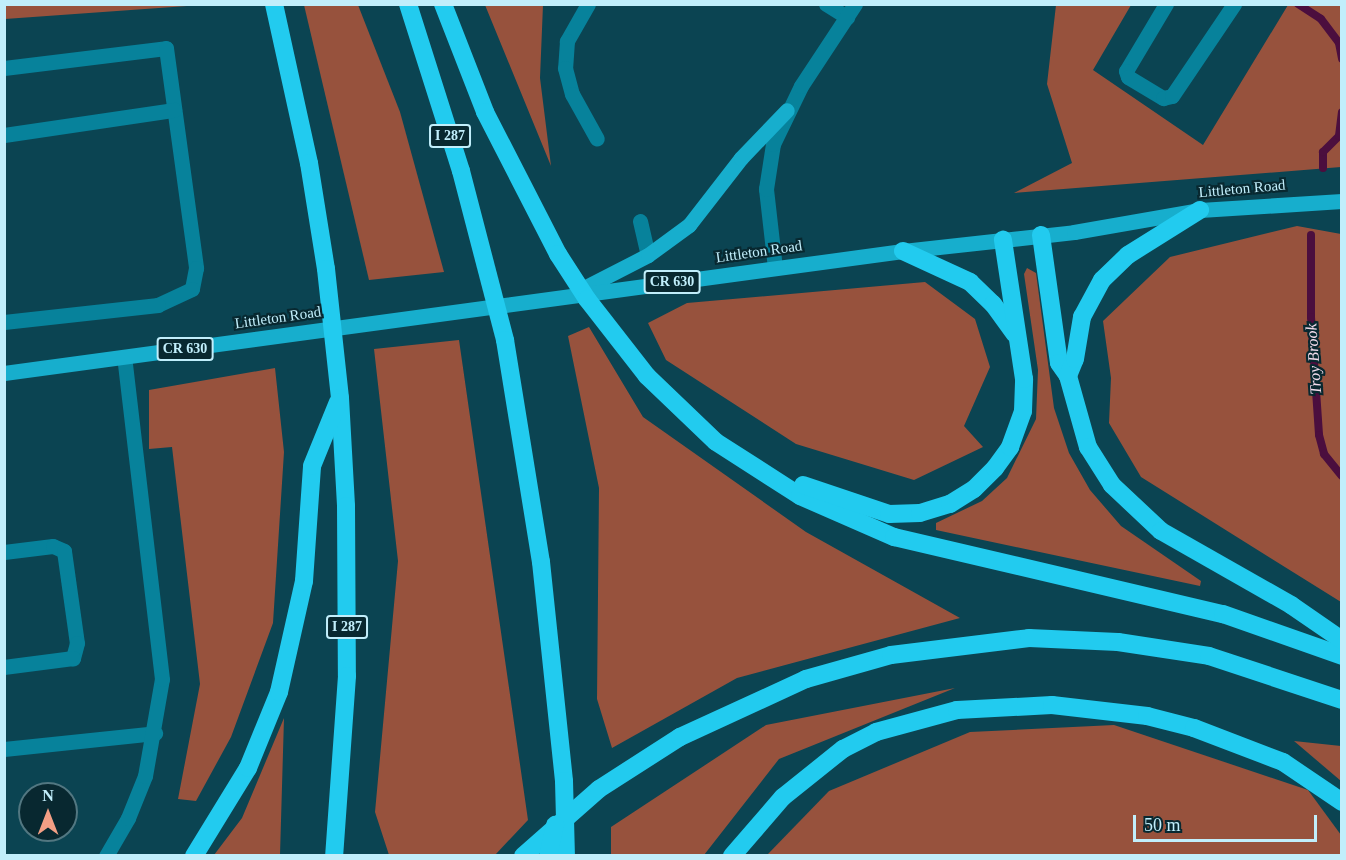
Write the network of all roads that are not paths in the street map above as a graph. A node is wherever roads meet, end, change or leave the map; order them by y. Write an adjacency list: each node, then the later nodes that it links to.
1 (274, 4): 28 (highway, I 287)
2 (408, 4): 37 (highway, I 287)
3 (443, 4): 29 (highway)
4 (588, 4): 13 (street)
5 (826, 4): 8 (street)
6 (1166, 4): 7 (street)
7 (1234, 4)
8 (851, 11): 11 (street)
9 (4, 68): 10 (street)
10 (174, 110): 12 (street); 23 (street)
11 (787, 110): 20 (main road); 21 (street)
12 (4, 135)
13 (597, 139)
14 (1341, 201): 15 (main road, Littleton Road / CR 630)
15 (1200, 210): 17 (main road, Littleton Road / CR 630); 27 (highway)
16 (640, 221): 20 (street)
17 (1041, 236): 18 (main road, Littleton Road / CR 630); 27 (highway)
18 (1003, 240): 19 (main road, Littleton Road / CR 630); 24 (highway)
19 (903, 251): 21 (main road, Littleton Road / CR 630); 24 (highway)
20 (648, 255): 22 (main road)
21 (775, 268): 22 (main road, Littleton Road / CR 630)
22 (569, 296): 25 (main road, Littleton Road / CR 630)
23 (4, 322)
24 (1018, 338): 29 (highway)
25 (124, 357): 26 (main road, Littleton Road / CR 630); 35 (street)
26 (4, 373)
27 (1068, 376): 31 (highway)
28 (340, 398): 40 (highway); 41 (highway, I 287)
29 (716, 442): 32 (highway)
30 (4, 552): 33 (street)
31 (1341, 640)
32 (1341, 656)
33 (4, 667)
34 (1341, 700): 42 (highway)
35 (155, 733): 36 (street); 39 (street)
36 (4, 749)
37 (564, 781): 43 (highway); 44 (highway, I 287)
38 (1341, 802): 45 (highway)
39 (106, 855)
40 (194, 855)
41 (334, 855)
42 (523, 855)
43 (548, 855)
44 (566, 855)
45 (732, 855)

